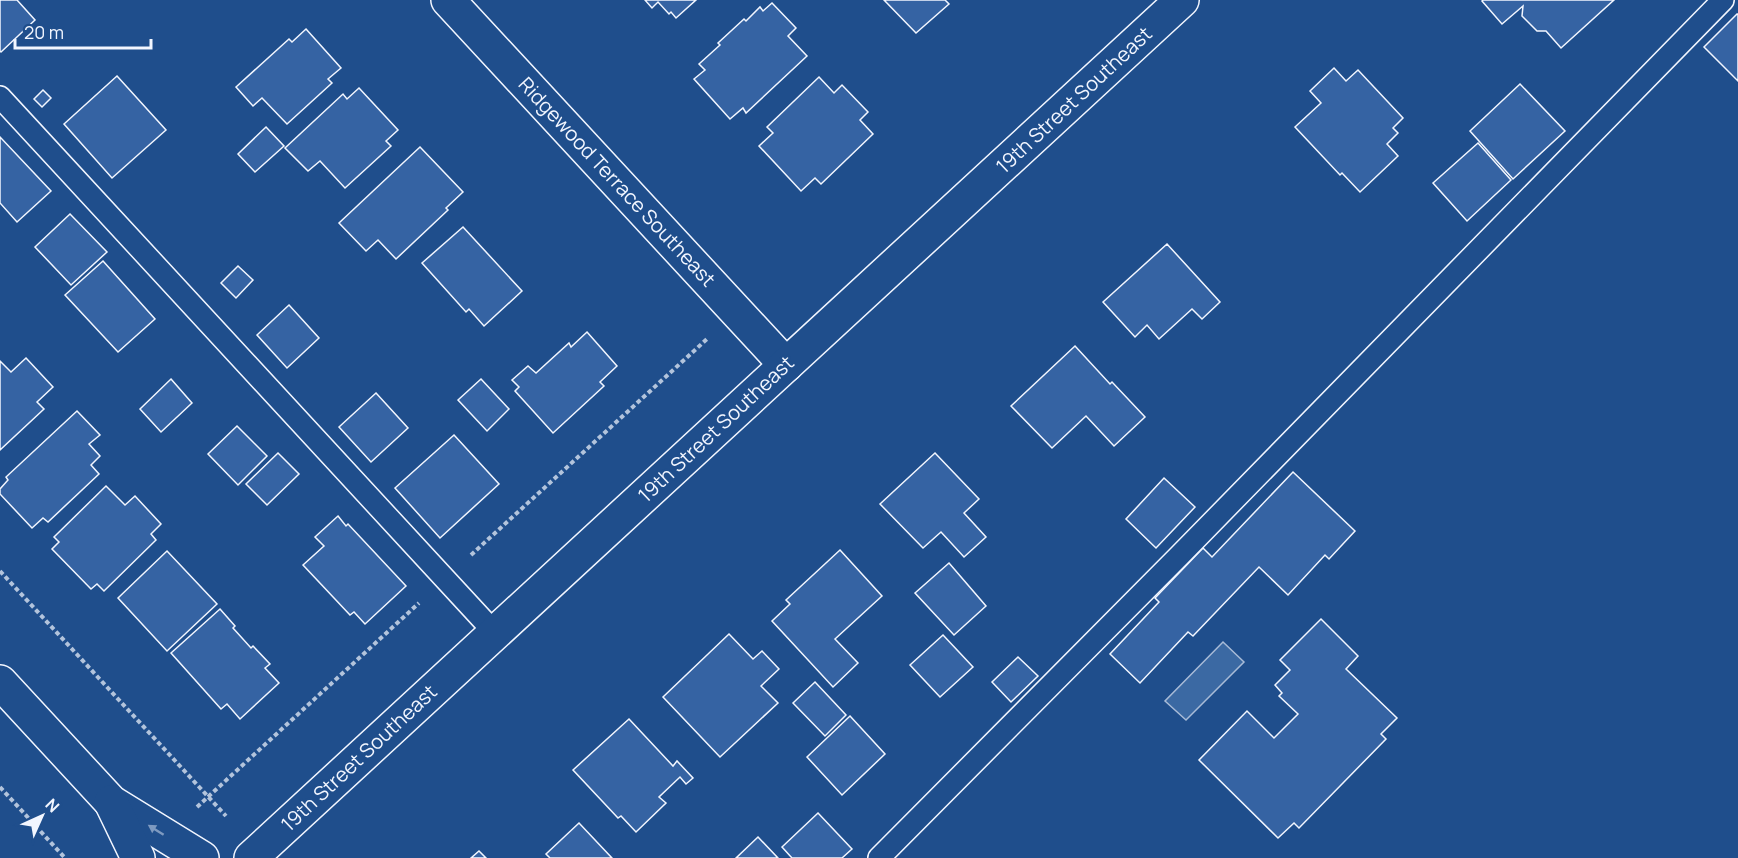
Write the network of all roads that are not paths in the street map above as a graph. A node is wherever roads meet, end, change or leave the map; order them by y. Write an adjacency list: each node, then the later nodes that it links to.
1 (448, 0): 5 (main road, Ridgewood Terrace Southeast)
2 (1182, 0): 5 (main road, 19th Street Southeast)
3 (1723, 0): 12 (lane)
4 (0, 97): 6 (lane)
5 (786, 364): 6 (main road, 19th Street Southeast)
6 (495, 633): 11 (main road, 19th Street Southeast)
7 (0, 682): 8 (main road)
8 (111, 802): 9 (main road); 10 (main road, one-way to 8)
9 (138, 858)
10 (202, 858)
11 (251, 858)
12 (879, 858)

